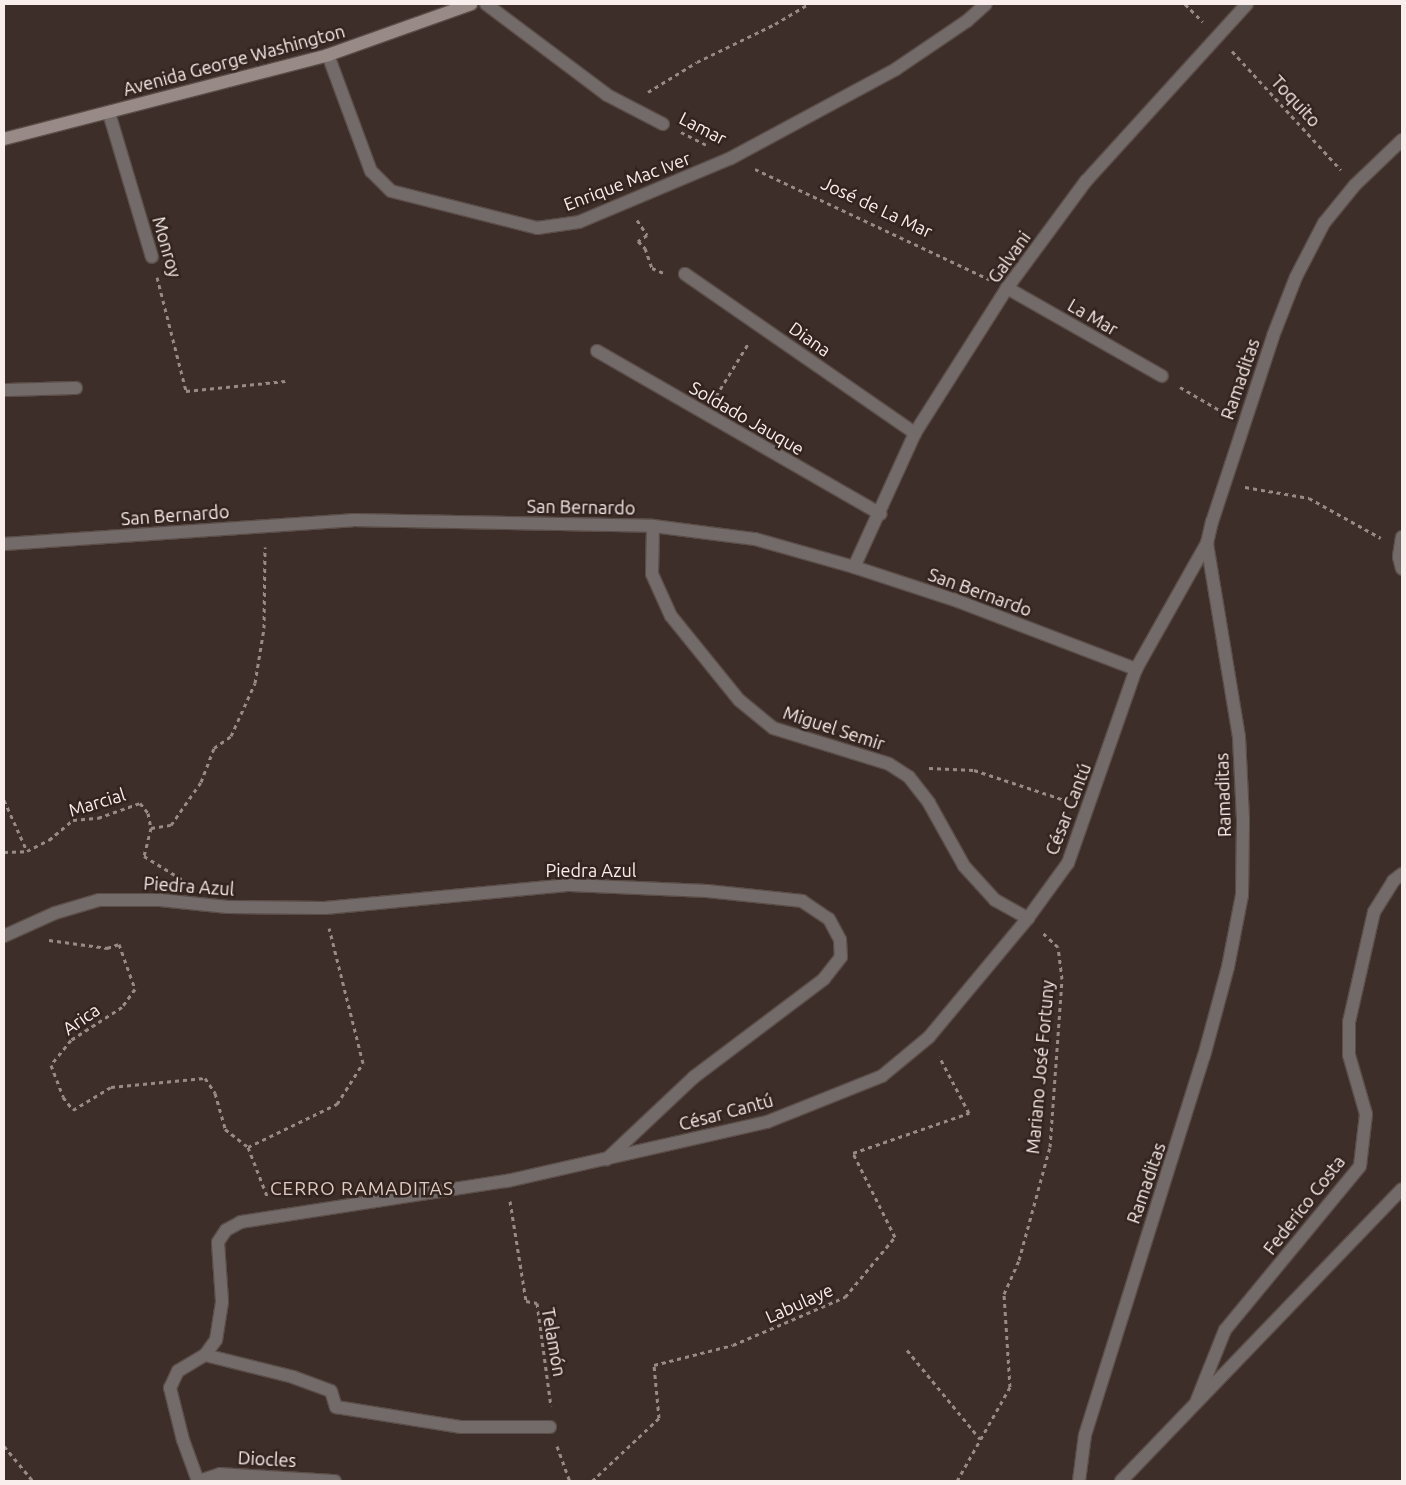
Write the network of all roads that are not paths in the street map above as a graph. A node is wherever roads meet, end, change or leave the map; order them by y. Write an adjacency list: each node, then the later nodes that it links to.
1 (471, 4): 5 (main road, Avenida George Washington)
2 (486, 4): 7 (street)
3 (986, 4): 5 (street, Enrique Mac Iver)
4 (1247, 4): 12 (street, Galvani)
5 (328, 55): 6 (main road, Avenida George Washington)
6 (108, 113): 8 (main road, Avenida George Washington); 10 (street, Monroy)
7 (663, 124)
8 (4, 139)
9 (1402, 140): 20 (street, Ramaditas)
10 (152, 257)
11 (685, 274): 17 (street, Diana)
12 (1007, 288): 14 (street, La Mar); 17 (street, Galvani)
13 (597, 351): 18 (street, Soldado Jauque)
14 (1162, 376)
15 (76, 388): 16 (street)
16 (4, 390)
17 (915, 433): 18 (street, Galvani)
18 (880, 514): 23 (street, Galvani)
19 (653, 526): 22 (street, San Bernardo); 23 (street, San Bernardo); 27 (street, Miguel Semir)
20 (1207, 543): 25 (street, César Cantú); 36 (street, Ramaditas)
21 (1401, 543): 24 (street)
22 (4, 544)
23 (854, 567): 25 (street, San Bernardo)
24 (1402, 569)
25 (1136, 669): 27 (street, César Cantú)
26 (1402, 874): 32 (street, Federico Costa)
27 (1028, 918): 29 (street, César Cantú)
28 (6, 935): 29 (street, Piedra Azul)
29 (605, 1160): 31 (street, César Cantú)
30 (1402, 1189): 32 (street, Federico Costa)
31 (205, 1355): 33 (street); 34 (street)
32 (1197, 1400): 37 (street, Federico Costa)
33 (550, 1427)
34 (199, 1481): 35 (street, Diocles)
35 (335, 1481)
36 (1079, 1481)
37 (1121, 1481)

